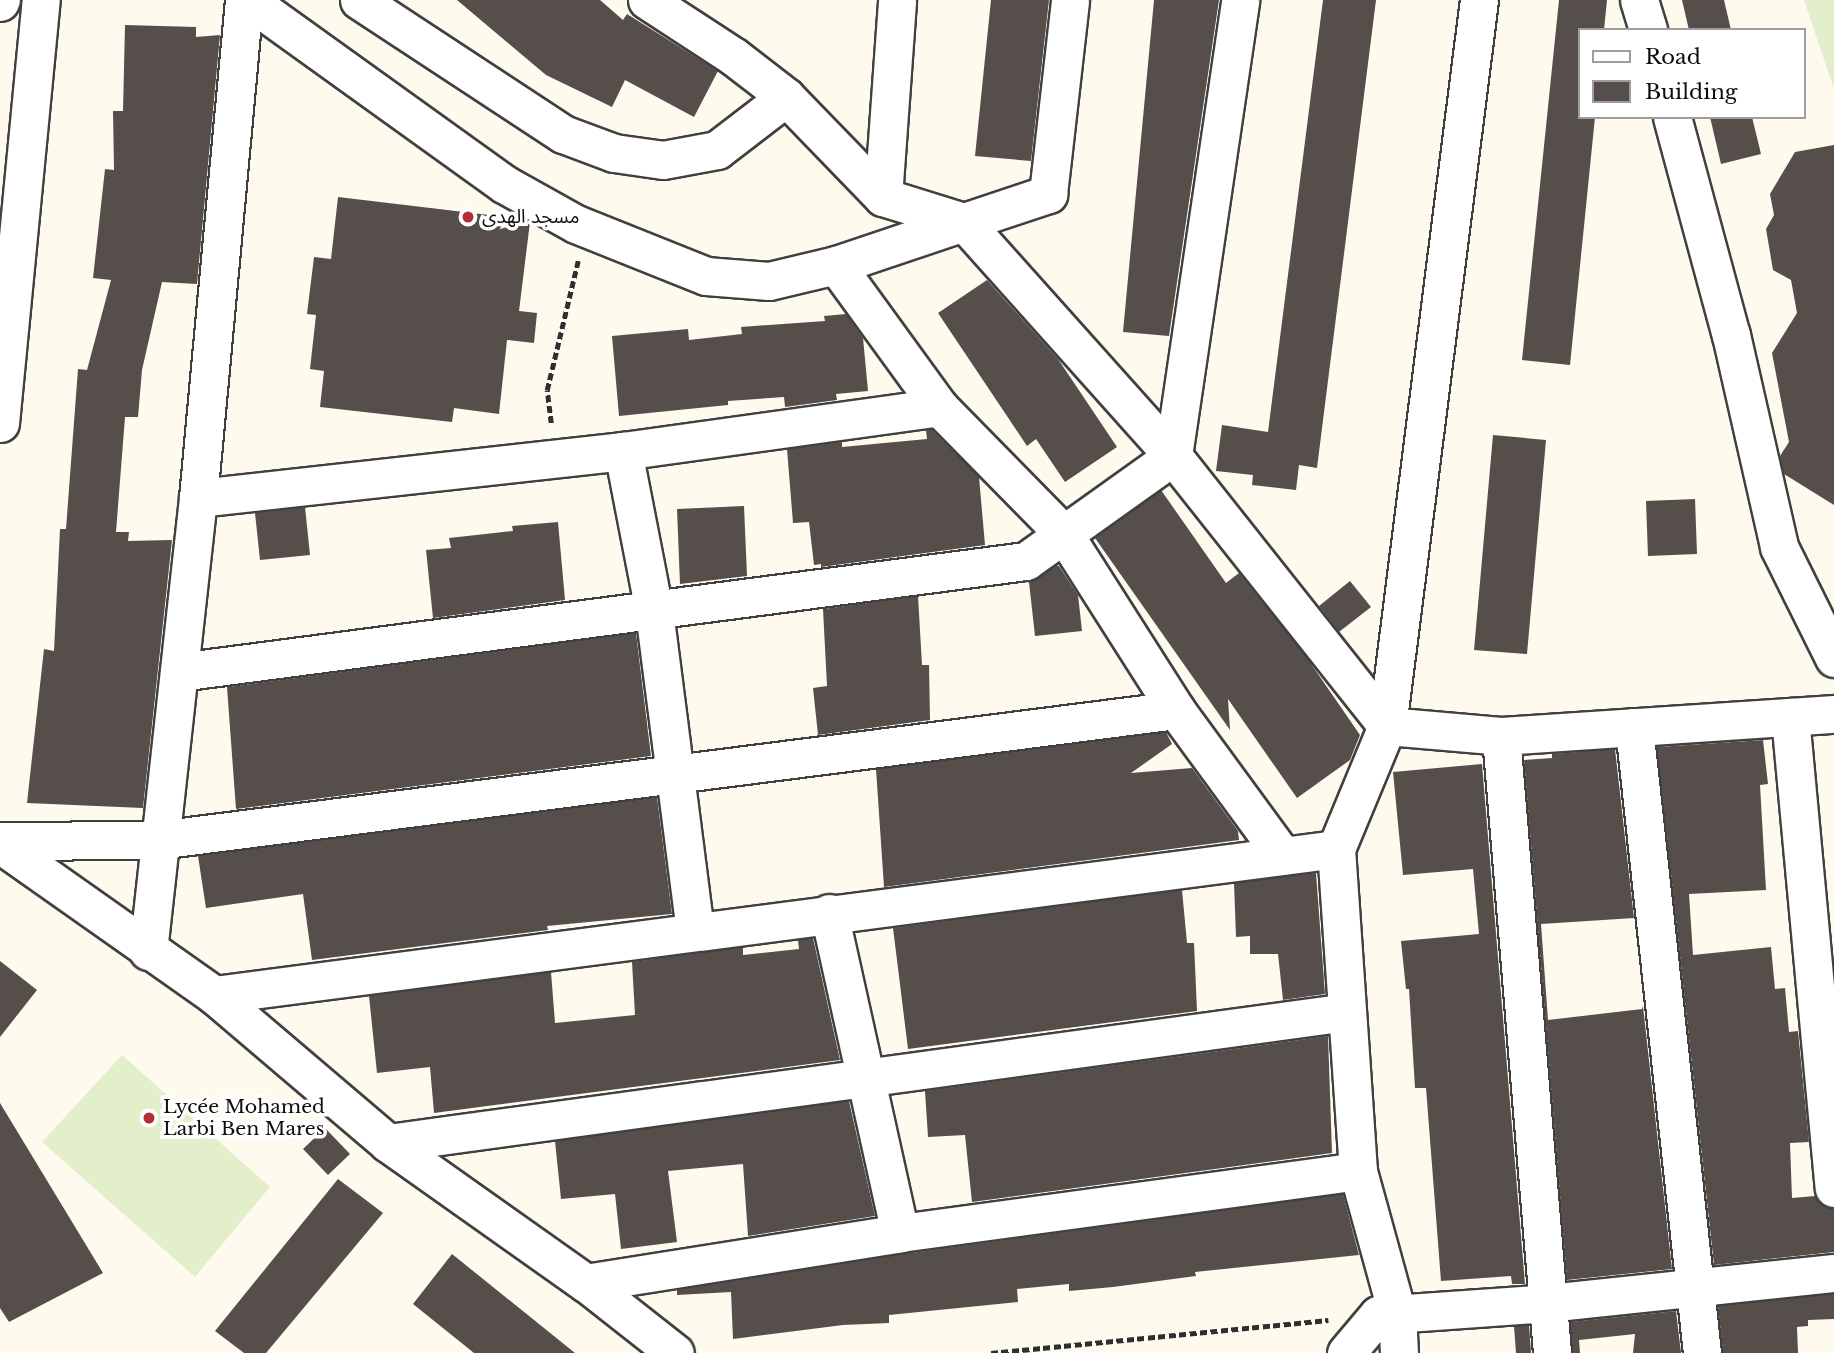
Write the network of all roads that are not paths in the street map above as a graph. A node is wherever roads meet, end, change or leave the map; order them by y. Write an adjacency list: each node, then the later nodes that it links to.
1 (41, 0): 17 (street)
2 (246, 0): 15 (street); 20 (street)
3 (359, 0): 11 (street)
4 (647, 0): 11 (street)
5 (897, 0): 13 (street)
6 (1070, 0): 14 (street)
7 (1240, 0): 19 (street)
8 (1479, 0): 28 (street)
9 (1639, 0): 10 (street)
10 (1647, 28)
11 (786, 97): 13 (street)
12 (1672, 119): 23 (street)
13 (883, 197): 14 (street)
14 (964, 222): 15 (street); 19 (street)
15 (836, 265): 16 (street)
16 (939, 407): 18 (street); 21 (street)
17 (0, 424)
18 (623, 451): 20 (street); 22 (street)
19 (1173, 456): 21 (street); 28 (street)
20 (198, 498): 24 (street)
21 (1064, 534): 22 (street); 25 (street)
22 (654, 611): 24 (street); 31 (street)
23 (1834, 658)
24 (179, 672): 32 (street)
25 (1176, 710): 31 (street); 35 (street)
26 (1834, 714): 27 (street)
27 (1790, 717): 29 (street); 44 (street)
28 (1387, 726): 30 (street); 34 (street)
29 (1634, 727): 30 (street); 48 (street)
30 (1501, 736): 49 (street)
31 (675, 774): 32 (street); 37 (street)
32 (158, 840): 33 (street); 38 (street)
33 (0, 842): 38 (street)
34 (1336, 849): 35 (street); 40 (street)
35 (1283, 855): 36 (street)
36 (830, 913): 37 (street); 41 (street)
37 (695, 931): 39 (street)
38 (148, 951): 39 (street)
39 (214, 995): 42 (street)
40 (1347, 1012): 41 (street); 43 (street)
41 (865, 1076): 42 (street); 45 (street)
42 (388, 1143): 47 (street)
43 (1358, 1171): 45 (street); 50 (street)
44 (1834, 1188)
45 (900, 1233): 47 (street)
46 (1834, 1273): 48 (street)
47 (586, 1283): 51 (street)
48 (1695, 1286): 49 (street); 55 (street)
49 (1548, 1303): 50 (street); 54 (street)
50 (1387, 1314): 52 (street); 53 (street)
51 (675, 1353)
52 (1346, 1353)
53 (1399, 1353)
54 (1552, 1353)
55 (1702, 1353)

